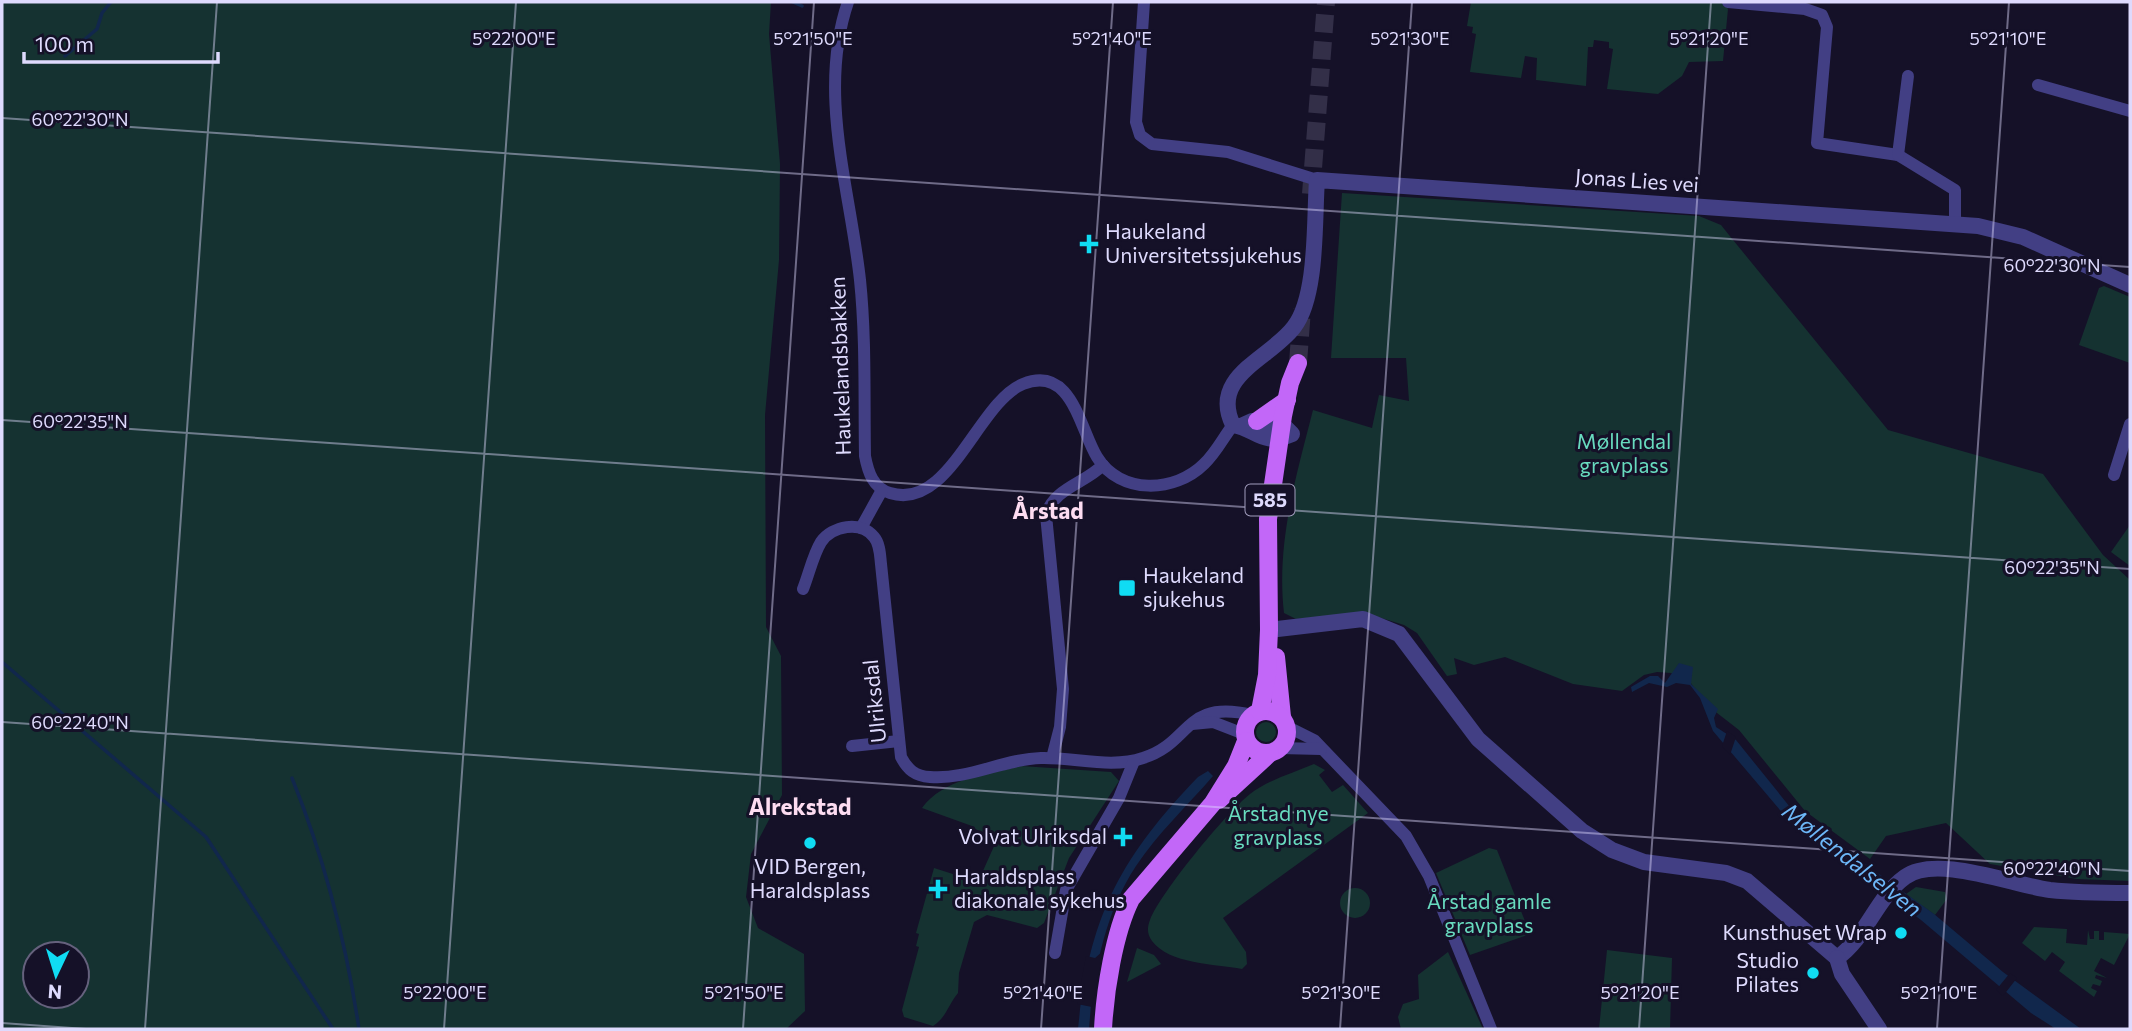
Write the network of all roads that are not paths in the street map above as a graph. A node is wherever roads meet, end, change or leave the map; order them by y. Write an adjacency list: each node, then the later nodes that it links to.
1 (848, 2): 17 (street, Haukelandsbakken)
2 (1728, 2): 7 (street)
3 (1144, 3): 8 (street, Jonas Lies vei)
4 (1908, 76): 7 (street)
5 (2038, 85): 6 (street)
6 (2130, 111)
7 (1898, 155): 9 (street)
8 (1317, 180): 9 (street, Jonas Lies vei); 12 (street)
9 (1955, 223): 10 (street, Jonas Lies vei)
10 (2130, 285)
11 (1287, 400): 12 (main road); 14 (main road, 585); 14 (main road, 585)
12 (1244, 424): 14 (street); 15 (street)
13 (2130, 424): 16 (street)
14 (1284, 433): 20 (main road, 585)
15 (1103, 465): 17 (street); 29 (street)
16 (2114, 475)
17 (881, 490): 18 (street)
18 (862, 528): 19 (street); 25 (street, Ulriksdal)
19 (803, 589)
20 (1269, 630): 21 (main road, 585); 22 (main road, 585); 34 (street)
21 (1256, 713): 22 (main road); 23 (street); 24 (main road, 585)
22 (1284, 722): 27 (street); 28 (main road, 585)
23 (1192, 724): 24 (street); 30 (street)
24 (1245, 737): 28 (main road); 31 (main road, 585)
25 (899, 741): 26 (street); 29 (street, Ulriksdal)
26 (852, 746)
27 (1321, 749): 28 (street); 36 (street)
28 (1275, 750): 31 (main road, 585)
29 (1052, 758): 30 (street, Ulriksdal)
30 (1135, 761): 33 (street)
31 (1213, 803): 35 (main road, 585)
32 (2130, 893): 34 (street)
33 (1055, 953)
34 (1837, 958): 37 (street)
35 (1103, 1029)
36 (1492, 1029)
37 (1879, 1029)

